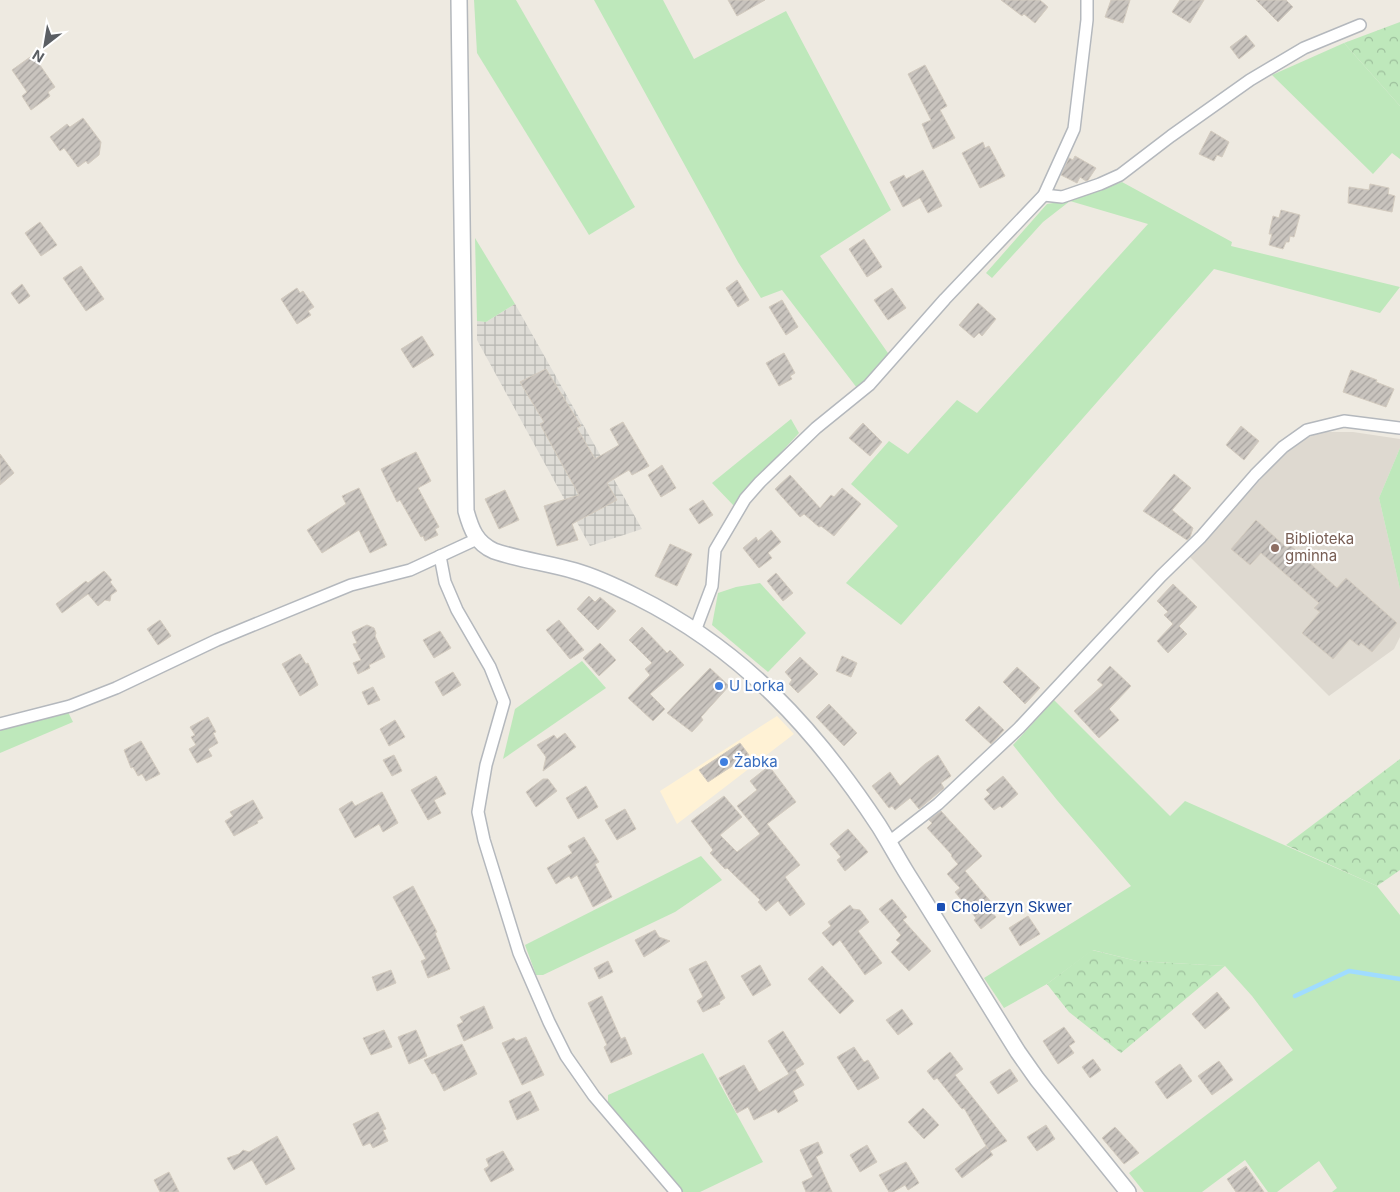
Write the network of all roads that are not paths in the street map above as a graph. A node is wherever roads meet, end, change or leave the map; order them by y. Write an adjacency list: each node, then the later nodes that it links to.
1 (459, 0): 6 (street)
2 (1088, 0): 4 (street)
3 (1360, 25): 4 (street)
4 (1044, 195): 8 (street)
5 (1400, 428): 10 (street)
6 (477, 539): 7 (street); 8 (street)
7 (440, 556): 9 (street); 11 (street)
8 (695, 631): 10 (street)
9 (0, 724)
10 (889, 842): 12 (street)
11 (676, 1192)
12 (1128, 1192)

